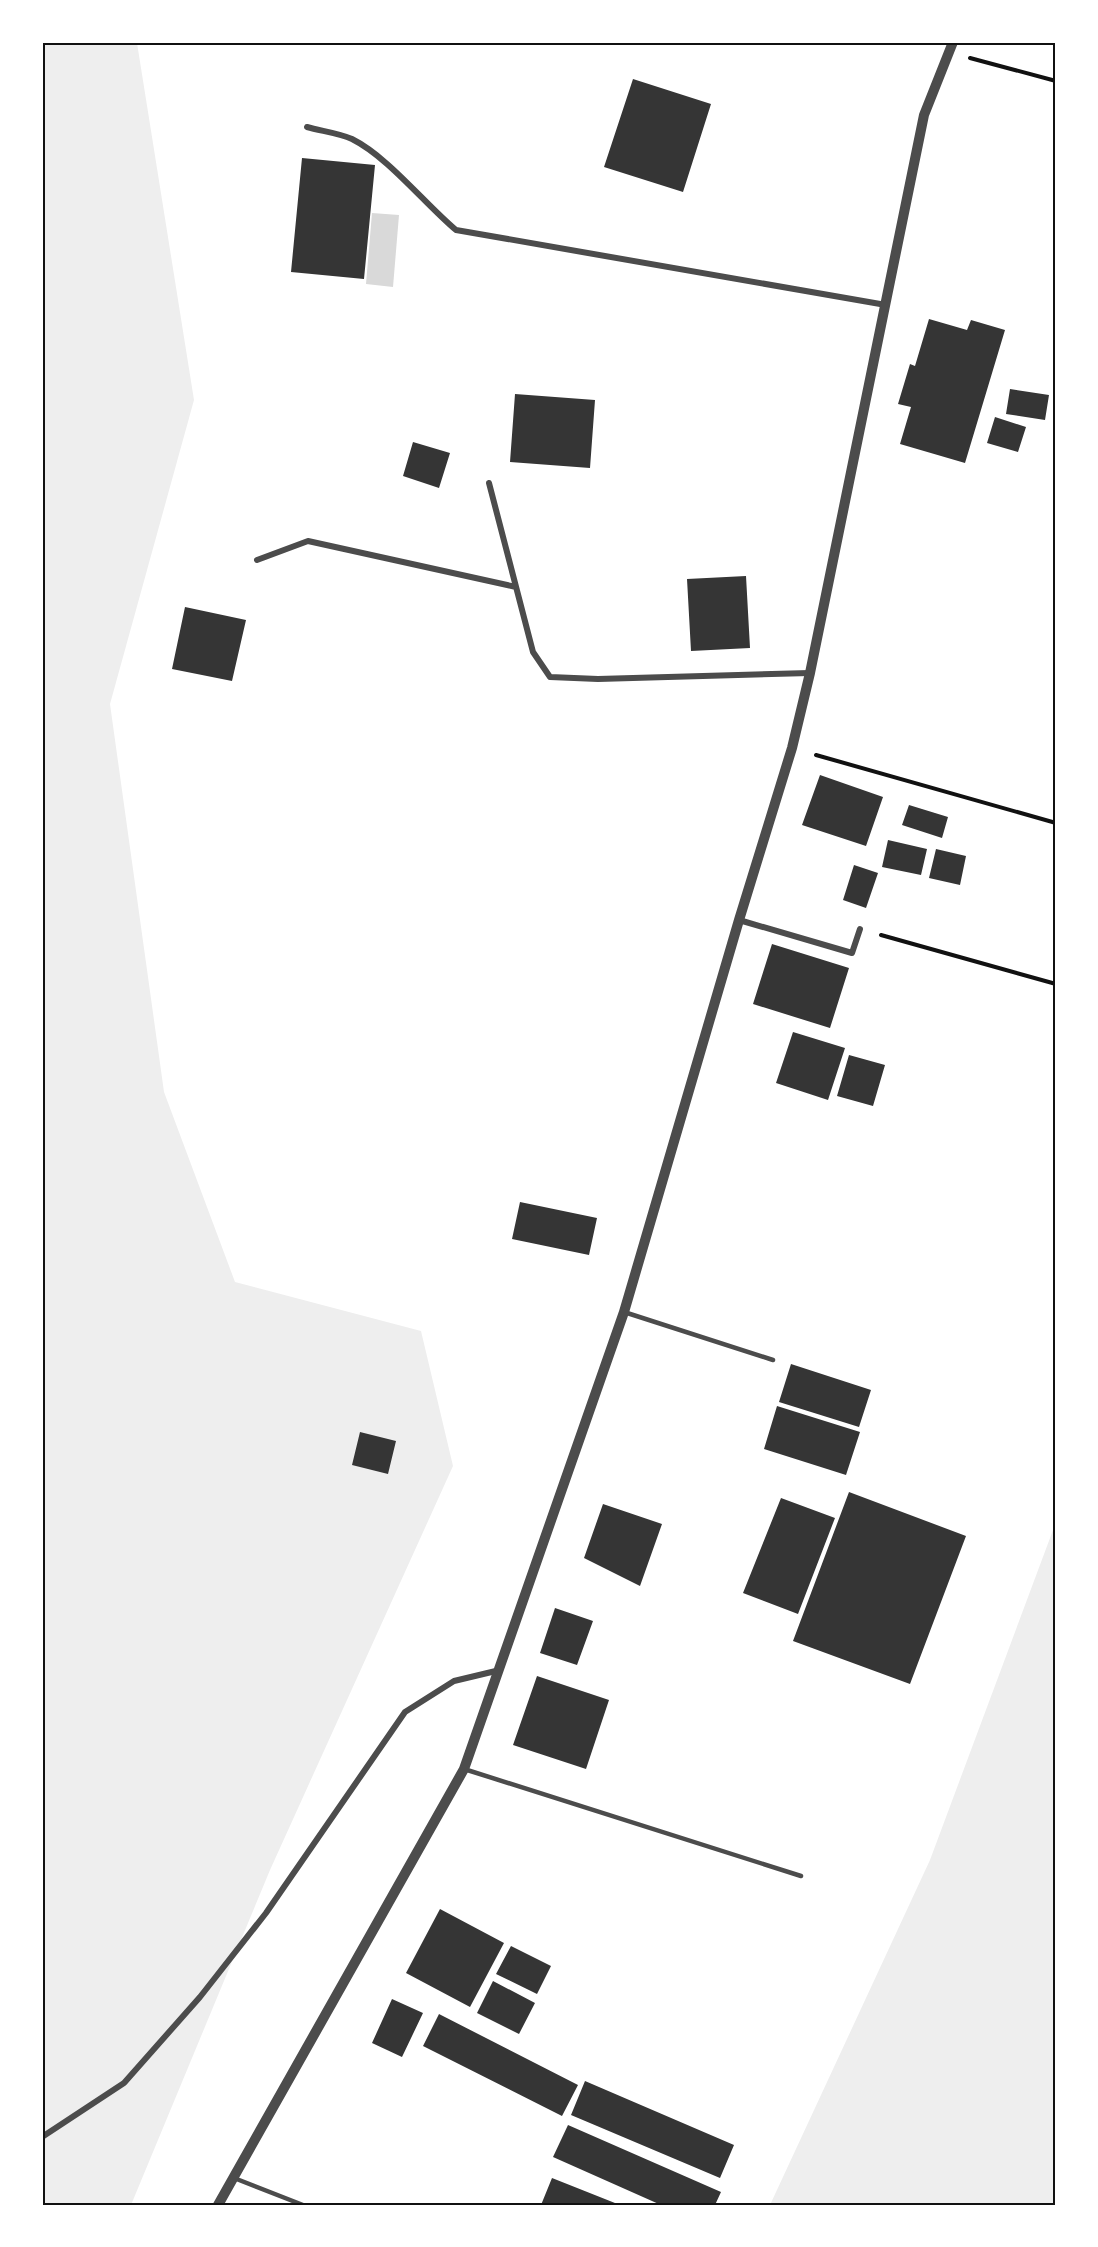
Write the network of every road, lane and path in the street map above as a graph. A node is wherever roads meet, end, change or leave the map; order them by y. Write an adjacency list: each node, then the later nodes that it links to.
1 (951, 47): 2 (path); 4 (street)
2 (1056, 81)
3 (307, 128): 4 (street)
4 (886, 305): 8 (street)
5 (489, 483): 7 (street)
6 (257, 560): 7 (street)
7 (516, 587): 8 (street)
8 (810, 673): 9 (street)
9 (792, 748): 10 (path); 11 (street)
10 (1056, 823)
11 (739, 920): 12 (street); 14 (street)
12 (860, 929): 13 (path)
13 (1056, 984)
14 (624, 1311): 15 (lane); 16 (street)
15 (773, 1360)
16 (500, 1670): 17 (street); 19 (street)
17 (464, 1769): 18 (lane); 20 (street)
18 (801, 1876)
19 (42, 2137)
20 (234, 2178): 21 (street); 22 (lane)
21 (218, 2205)
22 (303, 2205)

